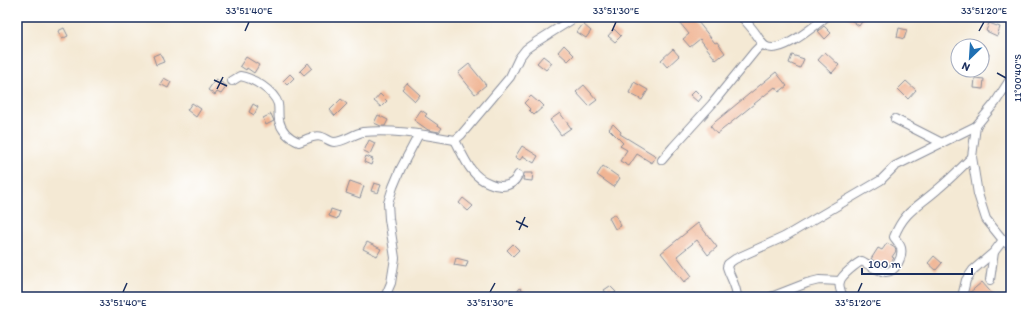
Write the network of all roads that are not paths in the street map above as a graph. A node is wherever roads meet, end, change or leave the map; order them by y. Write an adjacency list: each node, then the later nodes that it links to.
1 (576, 17): 10 (street)
2 (742, 17): 4 (street)
3 (826, 17): 4 (street)
4 (762, 44): 13 (street)
5 (1011, 78): 8 (street)
6 (232, 81): 9 (street)
7 (895, 119): 11 (street)
8 (976, 126): 11 (street); 12 (street)
9 (419, 134): 10 (street); 20 (street)
10 (455, 140): 14 (street)
11 (942, 143): 21 (street)
12 (972, 157): 15 (street); 19 (street)
13 (662, 160)
14 (518, 175)
15 (1002, 240): 16 (street); 17 (street)
16 (1011, 247)
17 (994, 252): 18 (street); 24 (street)
18 (990, 280)
19 (840, 281): 22 (street); 23 (street)
20 (385, 297)
21 (737, 297)
22 (771, 297)
23 (843, 297)
24 (962, 297)

